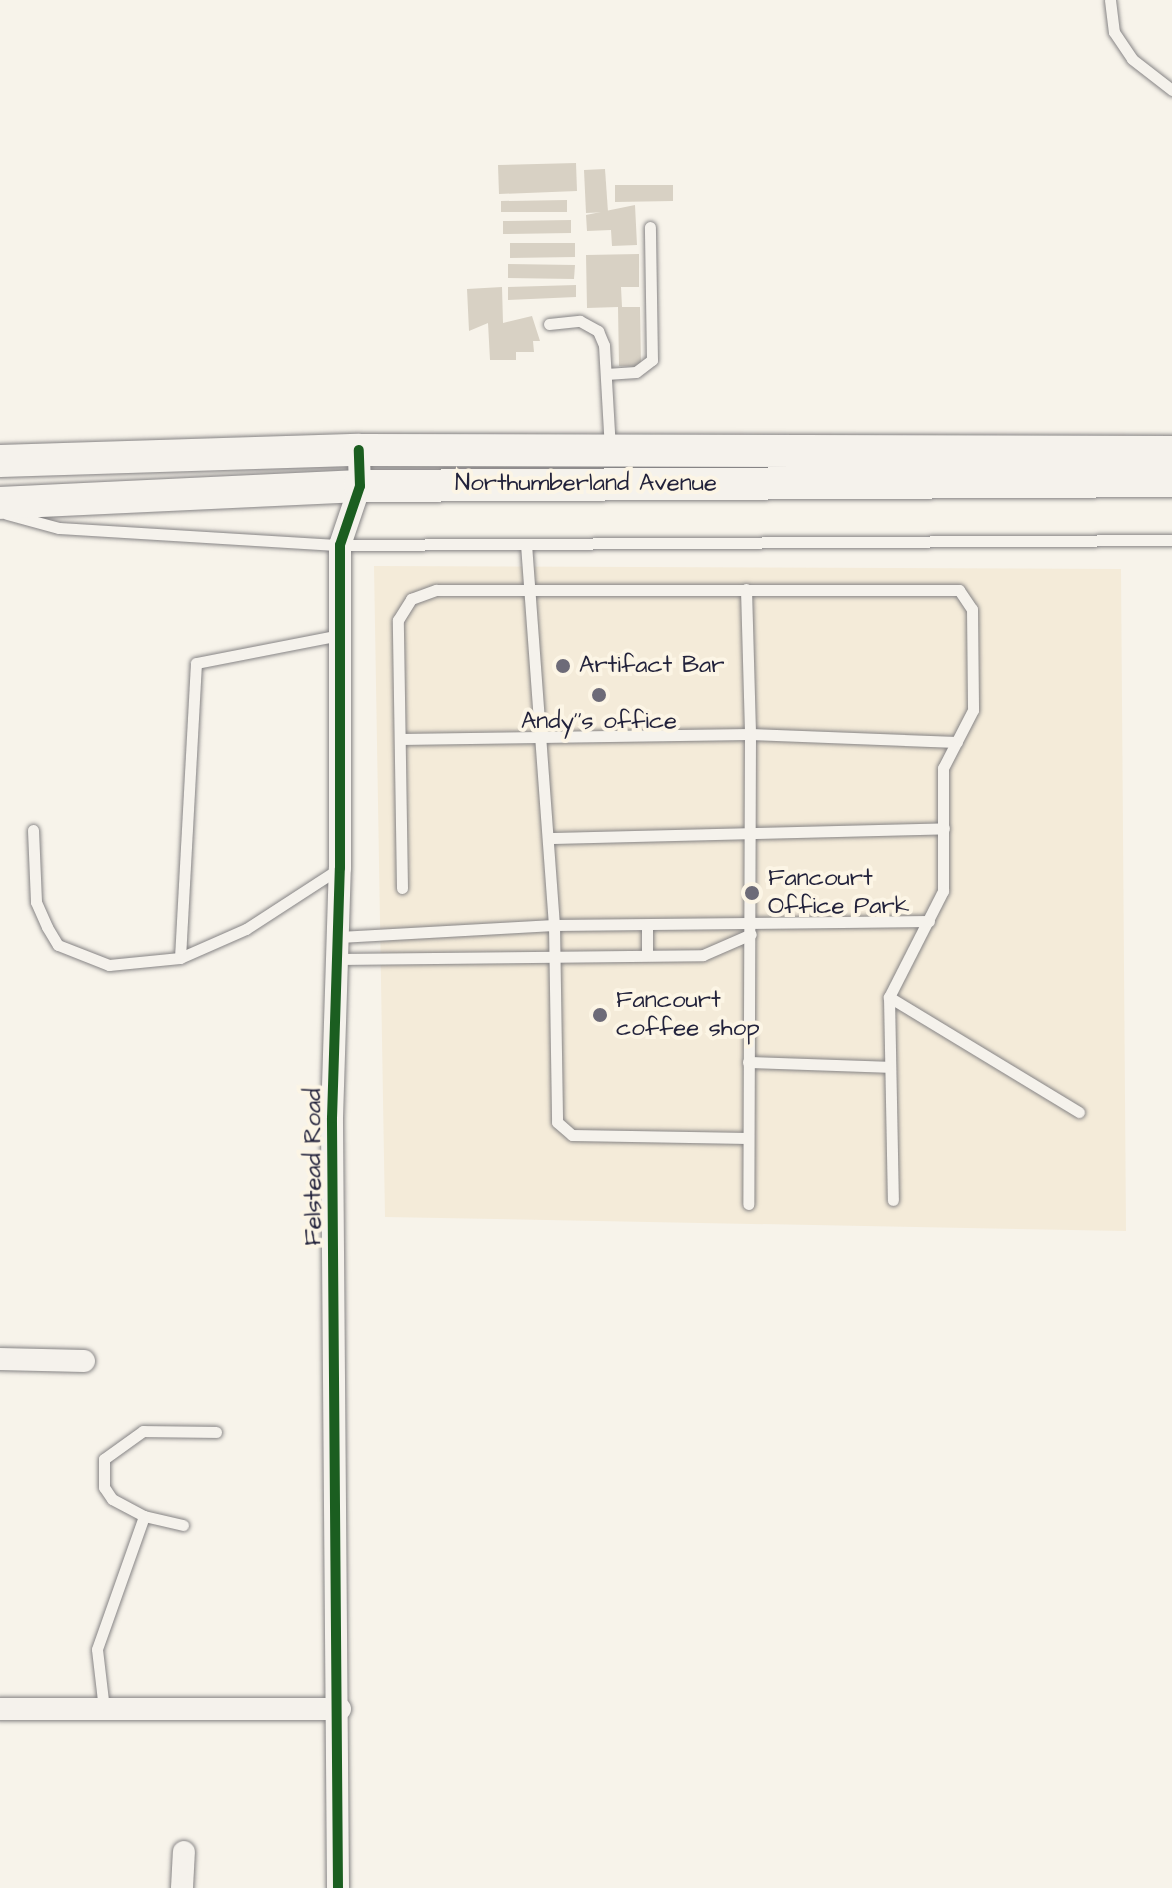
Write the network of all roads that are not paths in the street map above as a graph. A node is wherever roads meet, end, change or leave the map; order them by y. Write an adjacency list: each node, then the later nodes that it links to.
1 (1110, 0): 2 (lane)
2 (1172, 90)
3 (650, 227): 5 (lane)
4 (549, 324): 5 (lane)
5 (606, 374): 7 (lane)
6 (359, 450): 7 (main road, Northumberland Avenue); 9 (main road, Northumberland Avenue); 11 (street, Felstead Road)
7 (610, 450): 8 (main road, Northumberland Avenue)
8 (1172, 452)
9 (0, 461)
10 (1172, 481): 11 (main road, Northumberland Avenue)
11 (360, 486): 12 (main road, Northumberland Avenue); 16 (street, Felstead Road)
12 (0, 503)
13 (0, 512): 16 (lane)
14 (1172, 540): 15 (lane)
15 (526, 544): 16 (lane); 18 (lane)
16 (340, 545): 19 (street, Felstead Road)
17 (746, 589): 18 (lane); 20 (lane); 23 (lane)
18 (527, 591): 21 (lane); 22 (lane)
19 (340, 635): 28 (street, Felstead Road); 37 (lane)
20 (750, 734): 21 (lane); 23 (lane); 25 (lane)
21 (543, 735): 22 (lane); 27 (lane)
22 (400, 739): 29 (lane)
23 (957, 742): 24 (lane)
24 (944, 828): 25 (lane); 30 (lane)
25 (748, 829): 27 (lane); 33 (lane)
26 (33, 830): 37 (lane)
27 (548, 838): 31 (lane)
28 (340, 868): 34 (street, Felstead Road); 37 (lane)
29 (402, 888)
30 (929, 921): 33 (lane); 38 (lane)
31 (554, 925): 32 (lane); 34 (lane); 36 (lane)
32 (647, 925): 33 (lane); 35 (lane)
33 (746, 932): 35 (lane); 39 (lane)
34 (339, 948): 36 (lane); 52 (street, Felstead Road)
35 (647, 955): 36 (lane)
36 (556, 956): 42 (lane)
37 (180, 958)
38 (889, 997): 40 (lane); 41 (lane)
39 (748, 1062): 40 (lane); 42 (lane)
40 (888, 1067): 43 (lane)
41 (1079, 1112)
42 (748, 1138): 44 (lane)
43 (893, 1200)
44 (748, 1204)
45 (0, 1359): 46 (street)
46 (84, 1361)
47 (216, 1432): 48 (lane)
48 (144, 1516): 49 (lane); 51 (lane)
49 (183, 1525)
50 (0, 1709): 51 (street)
51 (104, 1709): 52 (street)
52 (340, 1709): 55 (street, Felstead Road)
53 (184, 1852): 54 (street)
54 (182, 1888)
55 (338, 1888)

